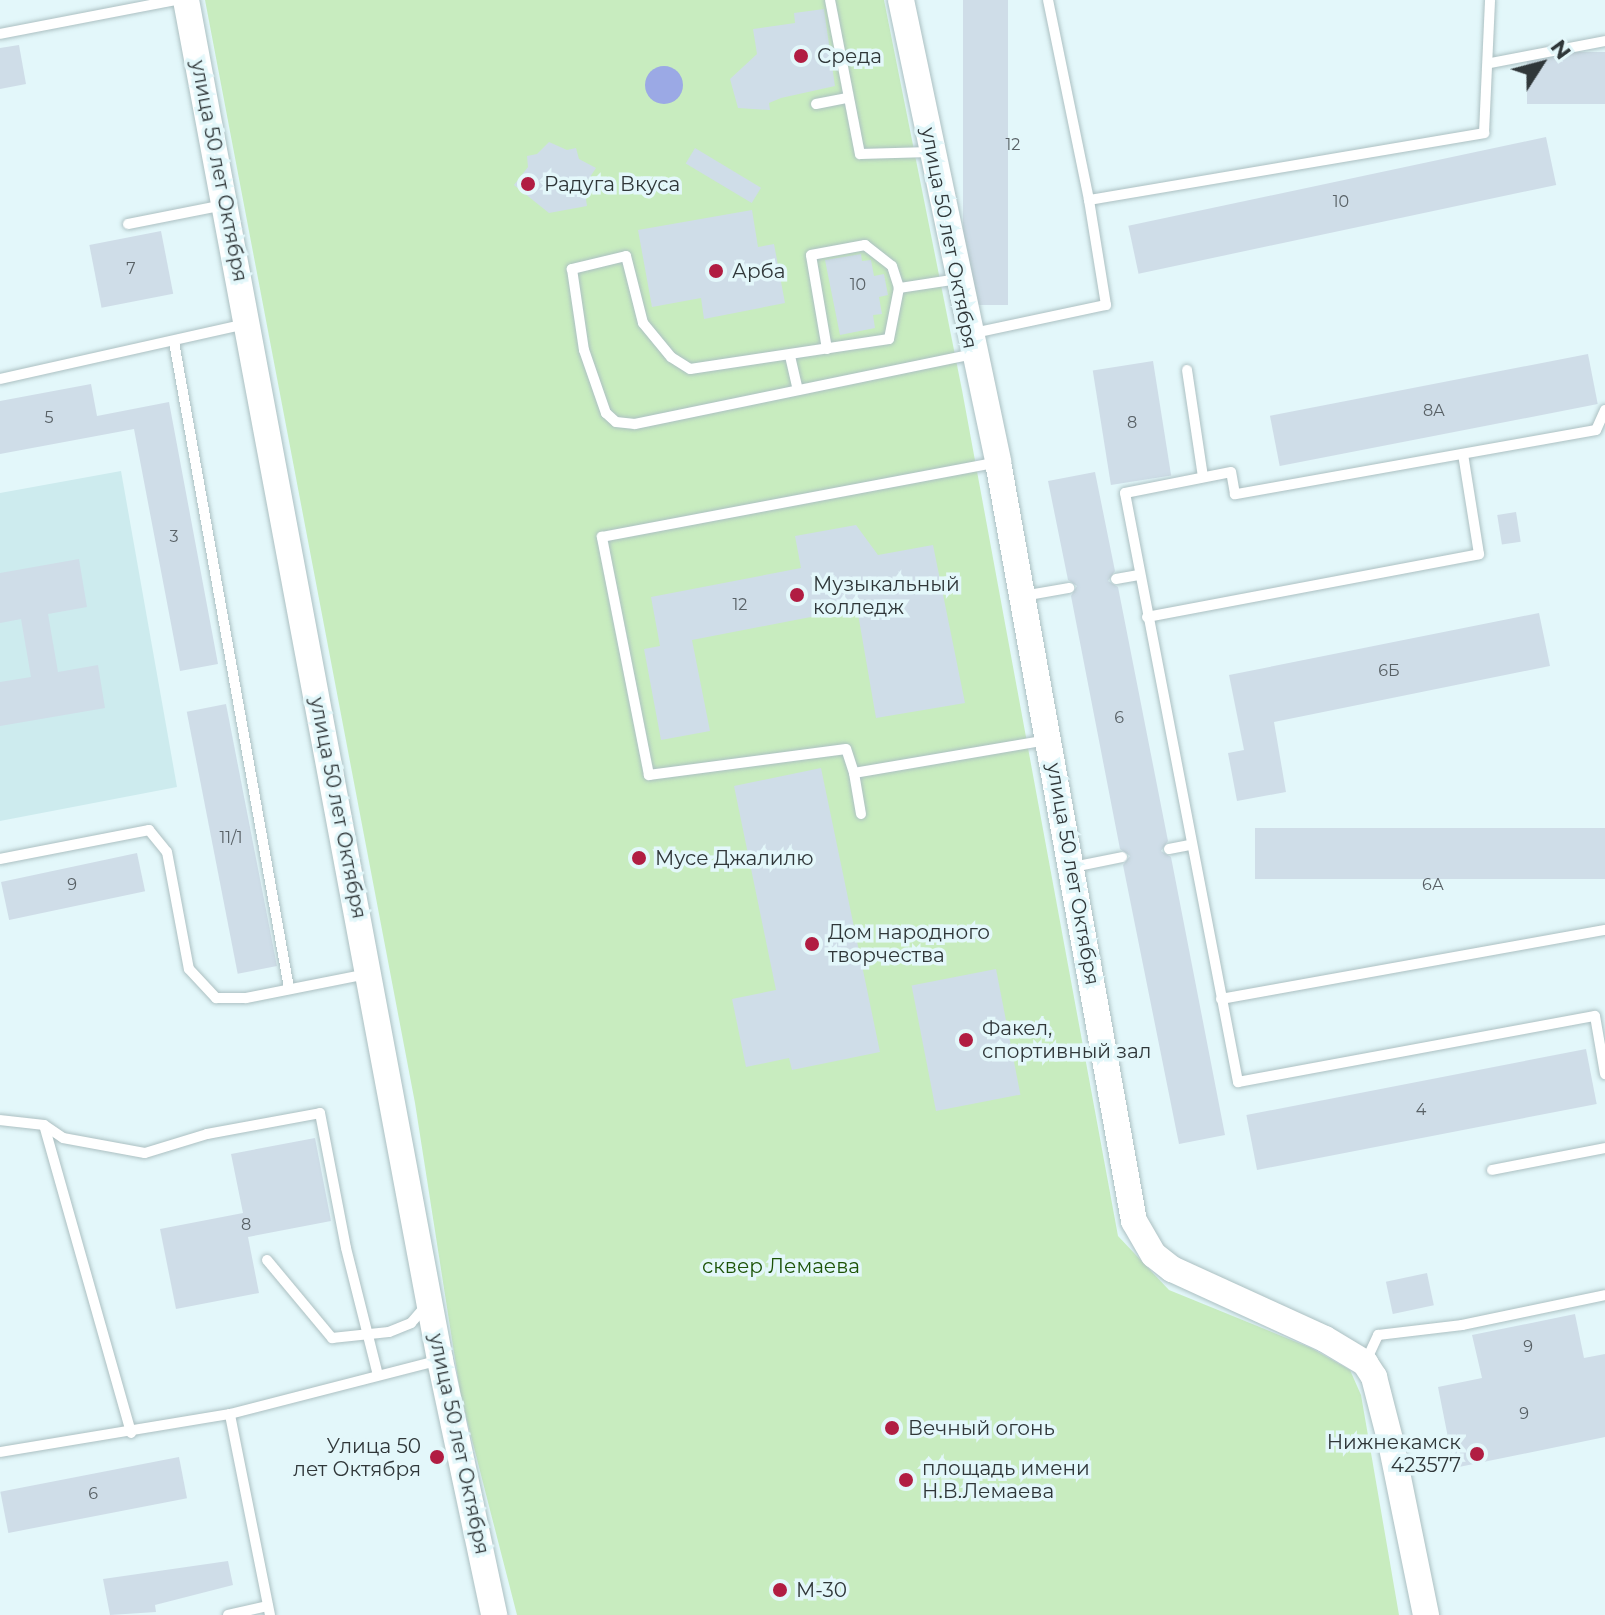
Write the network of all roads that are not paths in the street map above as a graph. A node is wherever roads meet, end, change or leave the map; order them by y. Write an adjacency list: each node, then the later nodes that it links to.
1 (176, 0): 7 (lane)
2 (186, 0): 14 (street, улица 50 лет Октября)
3 (830, 0): 10 (lane)
4 (901, 0): 12 (street, улица 50 лет Октября)
5 (1048, 0): 13 (lane)
6 (1490, 0): 9 (lane)
7 (0, 34)
8 (1605, 41): 9 (lane)
9 (1491, 63): 13 (lane)
10 (847, 98): 11 (lane); 12 (lane)
11 (816, 104)
12 (932, 152): 16 (street, улица 50 лет Октября)
13 (1089, 200): 20 (lane)
14 (226, 204): 15 (lane); 18 (street, улица 50 лет Октября)
15 (128, 224)
16 (958, 279): 17 (lane); 20 (street, улица 50 лет Октября)
17 (899, 288): 21 (lane); 21 (lane)
18 (248, 323): 19 (lane); 44 (street, улица 50 лет Октября)
19 (174, 342): 24 (lane); 45 (lane)
20 (971, 344): 25 (lane); 28 (street, улица 50 лет Октября)
21 (827, 349): 22 (lane)
22 (790, 356): 25 (lane); 25 (lane)
23 (1187, 370): 29 (lane)
24 (0, 379)
25 (797, 387)
26 (1605, 410): 27 (lane)
27 (1463, 454): 29 (lane); 34 (lane)
28 (998, 462): 33 (street, улица 50 лет Октября); 36 (lane)
29 (1203, 477): 30 (lane)
30 (1139, 575): 31 (lane); 34 (lane)
31 (1116, 579)
32 (1069, 588): 33 (lane)
33 (1023, 596): 35 (street, улица 50 лет Октября)
34 (1147, 617): 38 (lane)
35 (1050, 739): 36 (lane); 42 (street, улица 50 лет Октября)
36 (854, 773): 37 (lane)
37 (861, 814)
38 (1190, 845): 39 (lane); 46 (lane)
39 (1169, 849)
40 (1122, 857): 42 (lane)
41 (0, 859): 45 (lane)
42 (1073, 867): 57 (street, улица 50 лет Октября)
43 (1605, 930): 46 (lane)
44 (369, 973): 45 (lane); 54 (street, улица 50 лет Октября)
45 (289, 988)
46 (1221, 999): 47 (lane)
47 (1605, 1074)
48 (0, 1120): 49 (lane)
49 (44, 1125): 55 (lane); 60 (lane)
50 (1605, 1148): 51 (lane)
51 (1492, 1170)
52 (267, 1260): 55 (lane)
53 (1605, 1295): 57 (lane)
54 (429, 1302): 55 (lane); 56 (street, улица 50 лет Октября)
55 (368, 1335): 58 (lane)
56 (440, 1360): 58 (lane); 64 (street, улица 50 лет Октября)
57 (1365, 1363): 65 (street)
58 (378, 1375): 59 (lane)
59 (230, 1414): 60 (lane); 62 (lane)
60 (131, 1433): 61 (lane)
61 (0, 1452)
62 (269, 1610): 63 (lane)
63 (228, 1615)
64 (494, 1615)
65 (1426, 1615)

